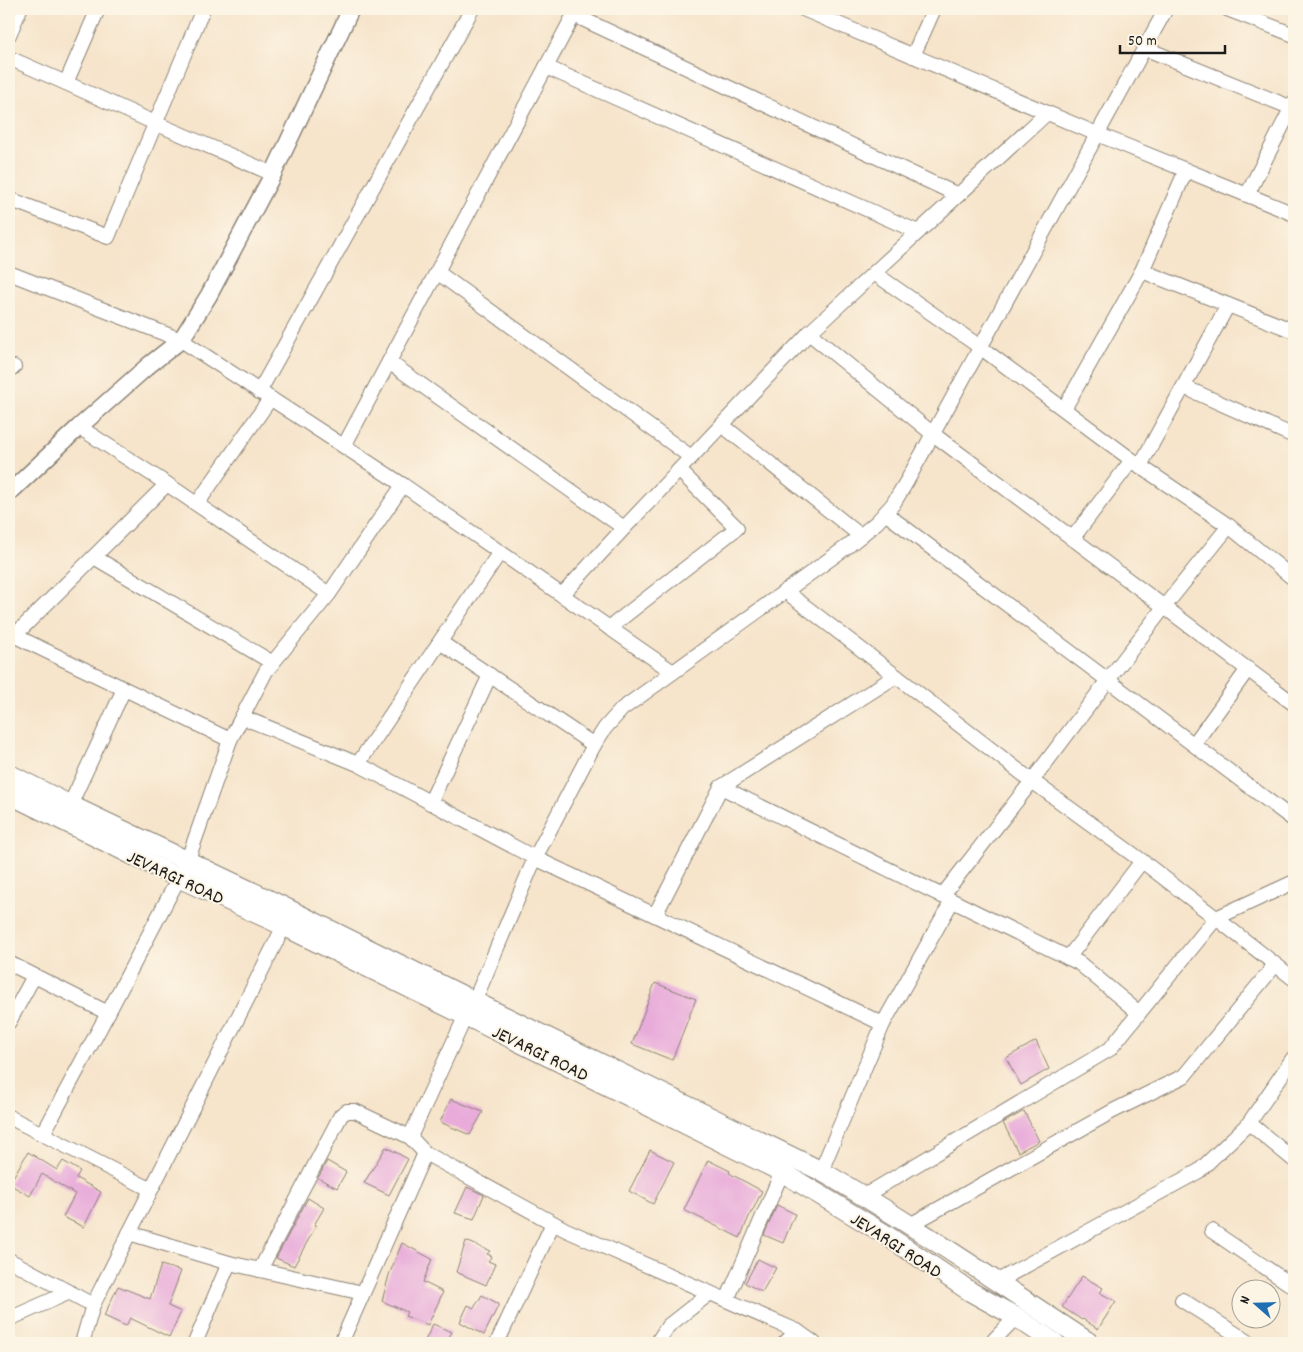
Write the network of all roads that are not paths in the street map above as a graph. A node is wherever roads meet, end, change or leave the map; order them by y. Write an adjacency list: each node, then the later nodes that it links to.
1 (20, 9): 11 (street)
2 (98, 9): 17 (street)
3 (203, 9): 20 (street)
4 (351, 9): 23 (street)
5 (472, 9): 40 (street)
6 (803, 9): 14 (street)
7 (934, 9): 14 (street)
8 (1166, 9): 13 (street)
9 (1227, 9): 12 (street)
10 (575, 12): 16 (street); 25 (street)
11 (9, 35)
12 (1294, 35)
13 (1144, 48): 18 (street); 21 (street)
14 (913, 56): 19 (street)
15 (9, 58): 17 (street)
16 (546, 67): 28 (street); 30 (street)
17 (66, 82): 20 (street)
18 (1293, 106): 24 (street)
19 (1047, 113): 21 (street); 25 (street)
20 (155, 123): 23 (street); 26 (street)
21 (1097, 134): 22 (street); 37 (street)
22 (1186, 170): 24 (street); 29 (street)
23 (273, 174): 36 (street)
24 (1246, 195): 27 (street)
25 (958, 196): 28 (street)
26 (9, 199)
27 (1294, 214)
28 (918, 232): 32 (street)
29 (1142, 271): 33 (street); 41 (street)
30 (437, 272): 38 (street); 47 (street)
31 (9, 273): 36 (street)
32 (874, 273): 35 (street); 37 (street)
33 (1228, 305): 34 (street); 39 (street)
34 (1294, 331)
35 (809, 334): 42 (street); 44 (street)
36 (181, 340): 40 (street); 43 (street)
37 (980, 346): 41 (street); 44 (street)
38 (389, 362): 46 (street); 56 (street)
39 (1184, 387): 45 (street); 48 (street)
40 (264, 395): 46 (street); 53 (street)
41 (1064, 410): 48 (street)
42 (722, 425): 47 (street); 57 (street)
43 (79, 426): 50 (street); 52 (street)
44 (933, 434): 54 (street); 58 (street)
45 (1294, 436)
46 (344, 446): 51 (street)
47 (691, 457): 49 (street)
48 (1136, 463): 55 (street); 58 (street)
49 (679, 470): 56 (street); 66 (street)
50 (167, 484): 53 (street); 60 (street)
51 (403, 485): 59 (street); 63 (street)
52 (9, 493)
53 (197, 504): 63 (street)
54 (885, 513): 57 (street); 74 (street)
55 (1230, 526): 61 (street); 65 (street)
56 (624, 528): 64 (street)
57 (861, 536): 62 (street)
58 (1072, 538): 65 (street)
59 (500, 552): 64 (street); 68 (street)
60 (94, 557): 67 (street); 69 (street)
61 (1294, 579)
62 (785, 591): 71 (street); 73 (street)
63 (329, 594): 69 (street)
64 (562, 595): 66 (street)
65 (1164, 607): 70 (street); 74 (street)
66 (609, 628): 71 (street)
67 (12, 635): 75 (street)
68 (440, 642): 72 (street); 81 (street)
69 (273, 663): 77 (street)
70 (1248, 669): 76 (street); 79 (street)
71 (673, 672): 80 (street)
72 (490, 675): 80 (street); 86 (street)
73 (896, 676): 83 (street); 84 (street)
74 (1108, 680): 79 (street); 83 (street)
75 (124, 689): 78 (street); 87 (street)
76 (1294, 704)
77 (242, 717): 78 (street); 81 (street)
78 (230, 740): 91 (street)
79 (1194, 744): 88 (street)
80 (594, 745): 89 (street)
81 (358, 764): 86 (street)
82 (9, 774): 87 (main road)
83 (1032, 781): 90 (street); 93 (street)
84 (720, 787): 93 (street); 94 (street)
85 (9, 794): 91 (main road, JEVARGI ROAD)
86 (430, 803): 89 (street)
87 (70, 805): 91 (main road)
88 (1294, 820)
89 (535, 858): 94 (street); 102 (street)
90 (1142, 861): 95 (street); 97 (street)
91 (183, 870): 96 (main road, JEVARGI ROAD); 102 (main road); 104 (street)
92 (1294, 882): 95 (street)
93 (947, 898): 97 (street); 106 (street)
94 (655, 916): 106 (street)
95 (1216, 918): 99 (street); 103 (street)
96 (284, 926): 102 (main road, JEVARGI ROAD); 117 (street)
97 (1068, 958): 103 (street)
98 (9, 963): 100 (street)
99 (1275, 964): 101 (street); 120 (street)
100 (34, 976): 104 (street); 105 (street)
101 (1294, 980)
102 (470, 1008): 112 (street); 115 (main road); 116 (main road, JEVARGI ROAD)
103 (1139, 1012): 118 (street)
104 (108, 1013): 111 (street)
105 (9, 1022)
106 (884, 1024): 115 (street)
107 (1294, 1058): 108 (street)
108 (1290, 1073): 110 (street)
109 (9, 1117): 111 (street)
110 (1249, 1123): 114 (street); 126 (street)
111 (43, 1134): 117 (street)
112 (410, 1137): 113 (street); 125 (street)
113 (425, 1153): 119 (street); 129 (street)
114 (1294, 1160)
115 (821, 1171): 118 (main road)
116 (782, 1172): 131 (street); 134 (main road, JEVARGI ROAD)
117 (150, 1189): 122 (street)
118 (864, 1196): 120 (main road)
119 (553, 1223): 130 (street); 140 (street)
120 (910, 1226): 126 (main road)
121 (1212, 1230): 127 (street)
122 (129, 1233): 124 (street); 133 (street)
123 (9, 1260): 128 (street)
124 (229, 1263): 125 (street); 138 (street)
125 (260, 1270): 129 (street)
126 (996, 1282): 146 (main road)
127 (1294, 1287)
128 (70, 1292): 133 (street); 135 (street)
129 (363, 1293): 139 (street)
130 (710, 1293): 131 (street); 141 (street)
131 (728, 1300): 136 (street)
132 (1182, 1300): 147 (street)
133 (93, 1305): 137 (street)
134 (1016, 1317): 144 (street); 145 (main road, JEVARGI ROAD)
135 (9, 1319)
136 (797, 1331): 142 (street); 143 (street)
137 (82, 1343)
138 (195, 1343)
139 (341, 1343)
140 (497, 1343)
141 (657, 1343)
142 (785, 1343)
143 (814, 1343)
144 (991, 1343)
145 (1054, 1343)
146 (1090, 1343)
147 (1250, 1343)

